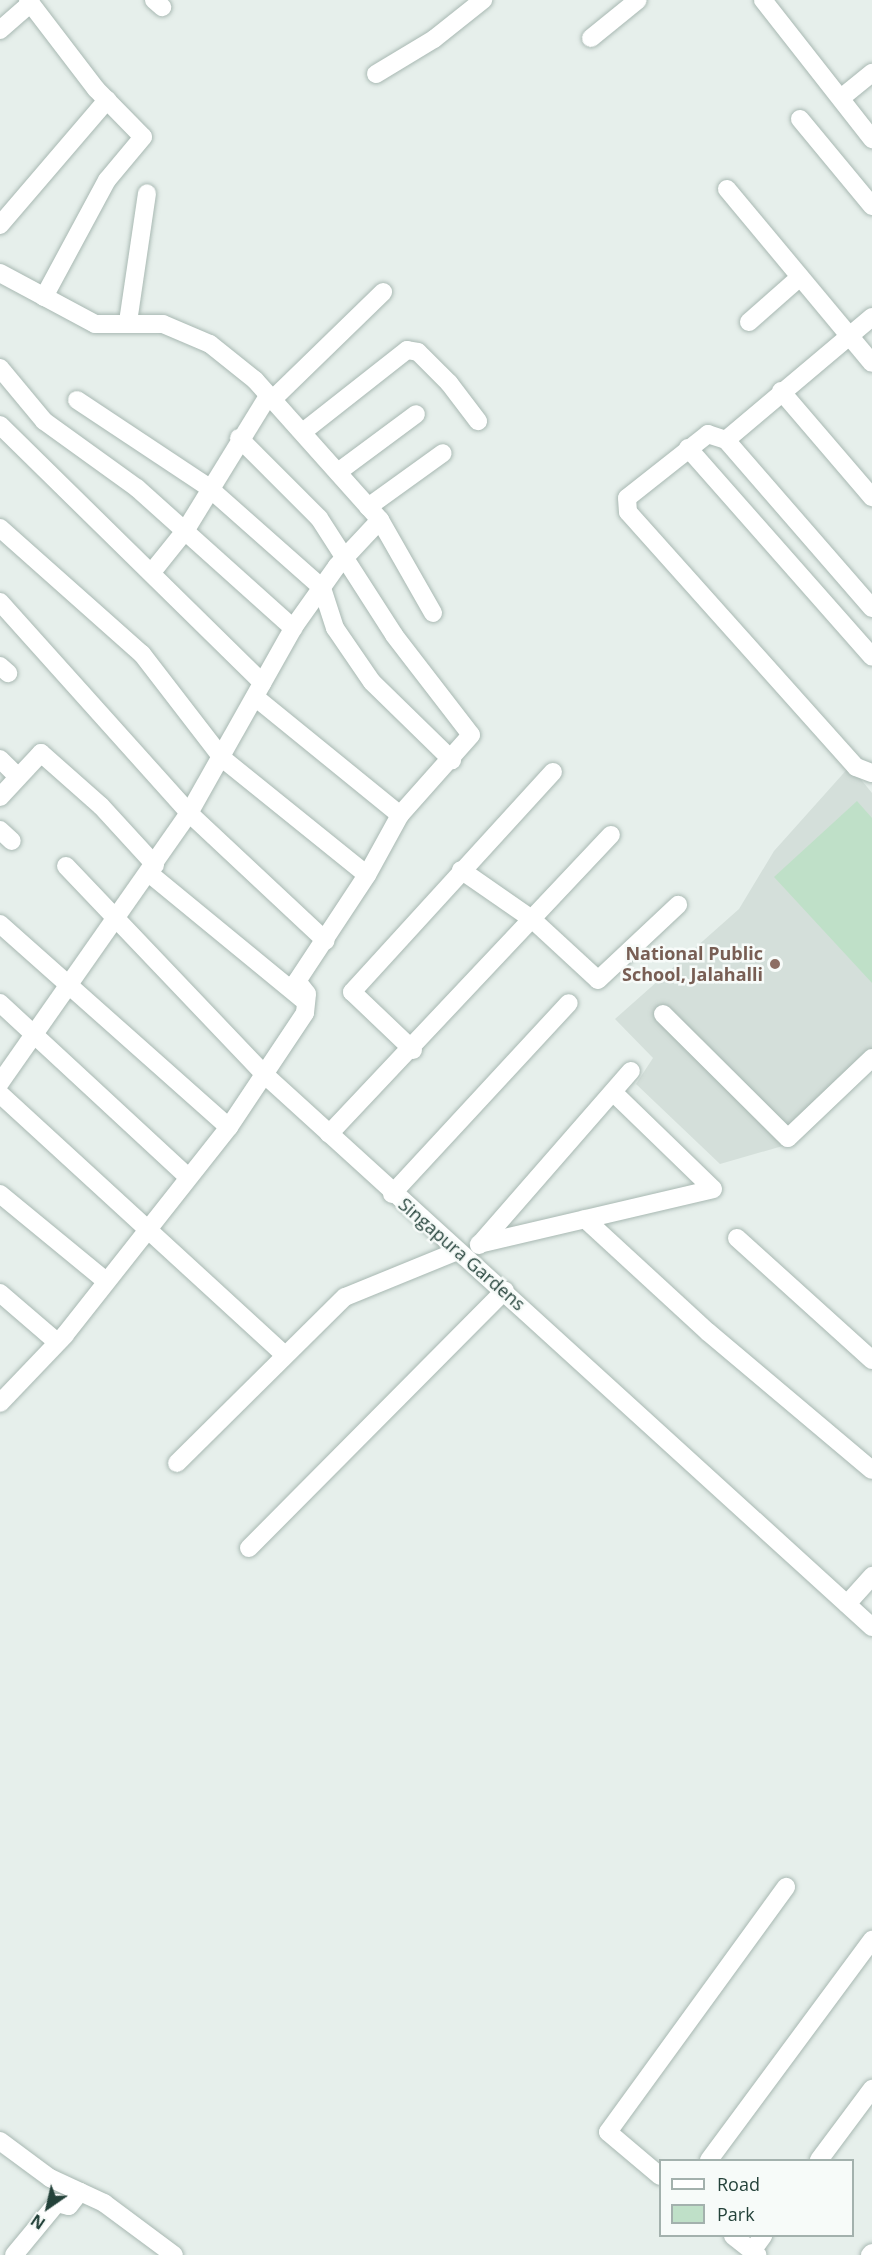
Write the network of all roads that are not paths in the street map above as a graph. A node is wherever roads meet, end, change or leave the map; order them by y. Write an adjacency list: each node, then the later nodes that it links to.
1 (483, 0): 8 (street)
2 (638, 0): 6 (street)
3 (763, 0): 9 (street)
4 (29, 2): 5 (street); 10 (street)
5 (0, 30)
6 (591, 38)
7 (872, 73): 9 (street)
8 (376, 74)
9 (841, 98): 12 (street)
10 (106, 100): 16 (street); 20 (street)
11 (800, 119): 15 (street)
12 (872, 139)
13 (727, 189): 18 (street)
14 (147, 193): 22 (street)
15 (872, 206)
16 (0, 225)
17 (0, 273): 20 (street)
18 (800, 277): 23 (street); 24 (street)
19 (382, 292): 28 (street)
20 (44, 297): 22 (street)
21 (872, 317): 24 (street)
22 (128, 322): 28 (street)
23 (749, 322)
24 (849, 336): 25 (street); 27 (street)
25 (872, 363)
26 (0, 368): 43 (street)
27 (781, 391): 35 (street); 40 (street)
28 (270, 398): 33 (street); 34 (street)
29 (77, 400): 39 (street)
30 (416, 414): 38 (street)
31 (478, 421): 33 (street)
32 (0, 425): 45 (street)
33 (304, 431): 38 (street)
34 (239, 438): 39 (street); 44 (street)
35 (726, 440): 36 (street); 48 (street)
36 (688, 448): 51 (street); 57 (street)
37 (443, 453): 41 (street)
38 (338, 472): 41 (street)
39 (208, 487): 43 (street); 46 (street)
40 (872, 497)
41 (374, 514): 44 (street); 49 (street)
42 (0, 528): 53 (street)
43 (185, 531): 45 (street); 50 (street)
44 (346, 556): 46 (street); 55 (street)
45 (152, 572): 52 (street)
46 (322, 588): 50 (street); 55 (street)
47 (0, 602): 60 (street)
48 (872, 609)
49 (433, 613)
50 (293, 628): 52 (street)
51 (872, 657)
52 (259, 690): 53 (street); 61 (street)
53 (222, 758): 60 (street); 66 (street)
54 (0, 759): 58 (street)
55 (452, 760): 61 (street)
56 (553, 772): 65 (street)
57 (872, 773)
58 (17, 776): 59 (street); 64 (street)
59 (0, 797)
60 (189, 813): 64 (street); 71 (street)
61 (400, 815): 66 (street)
62 (611, 835): 68 (street)
63 (66, 866): 69 (street, Singapura Gardens)
64 (152, 870): 69 (street); 75 (street)
65 (461, 870): 68 (street); 78 (street)
66 (367, 875): 71 (street)
67 (678, 905): 68 (street)
68 (533, 920): 78 (street)
69 (118, 921): 72 (street); 81 (street, Singapura Gardens)
70 (0, 924): 72 (street)
71 (326, 941): 75 (street)
72 (70, 984): 77 (street); 85 (street)
73 (569, 1003): 89 (street)
74 (0, 1004): 77 (street)
75 (308, 1004): 81 (street)
76 (663, 1014): 79 (street)
77 (32, 1034): 82 (street); 87 (street)
78 (413, 1050): 86 (street)
79 (872, 1058)
80 (632, 1071): 83 (street)
81 (264, 1074): 85 (street); 86 (street, Singapura Gardens)
82 (0, 1083)
83 (613, 1092): 90 (street); 93 (street)
84 (0, 1094): 91 (street)
85 (229, 1127): 87 (street)
86 (329, 1134): 89 (street, Singapura Gardens)
87 (188, 1177): 91 (street)
88 (0, 1194): 94 (street)
89 (392, 1194): 93 (street, Singapura Gardens)
90 (585, 1219): 93 (street); 102 (street)
91 (148, 1225): 94 (street); 98 (street)
92 (737, 1238): 99 (street)
93 (467, 1251): 95 (street, Singapura Gardens); 98 (street)
94 (106, 1281): 97 (street)
95 (505, 1290): 103 (street); 105 (street, Singapura Gardens)
96 (0, 1293): 97 (street)
97 (57, 1342): 100 (street)
98 (285, 1355): 101 (street)
99 (872, 1360)
100 (4, 1392)
101 (177, 1463)
102 (872, 1470)
103 (249, 1548)
104 (872, 1576): 105 (street)
105 (847, 1604): 106 (street, Singapura Gardens)
106 (872, 1627)
107 (786, 1887): 113 (street)
108 (872, 1940): 111 (street)
109 (872, 2090): 112 (street)
110 (0, 2141): 114 (street)
111 (710, 2159)
112 (820, 2159)
113 (659, 2175)
114 (80, 2192): 118 (street); 119 (street)
115 (735, 2237): 117 (street)
116 (763, 2237): 117 (street)
117 (754, 2253)
118 (14, 2255)
119 (174, 2255)

